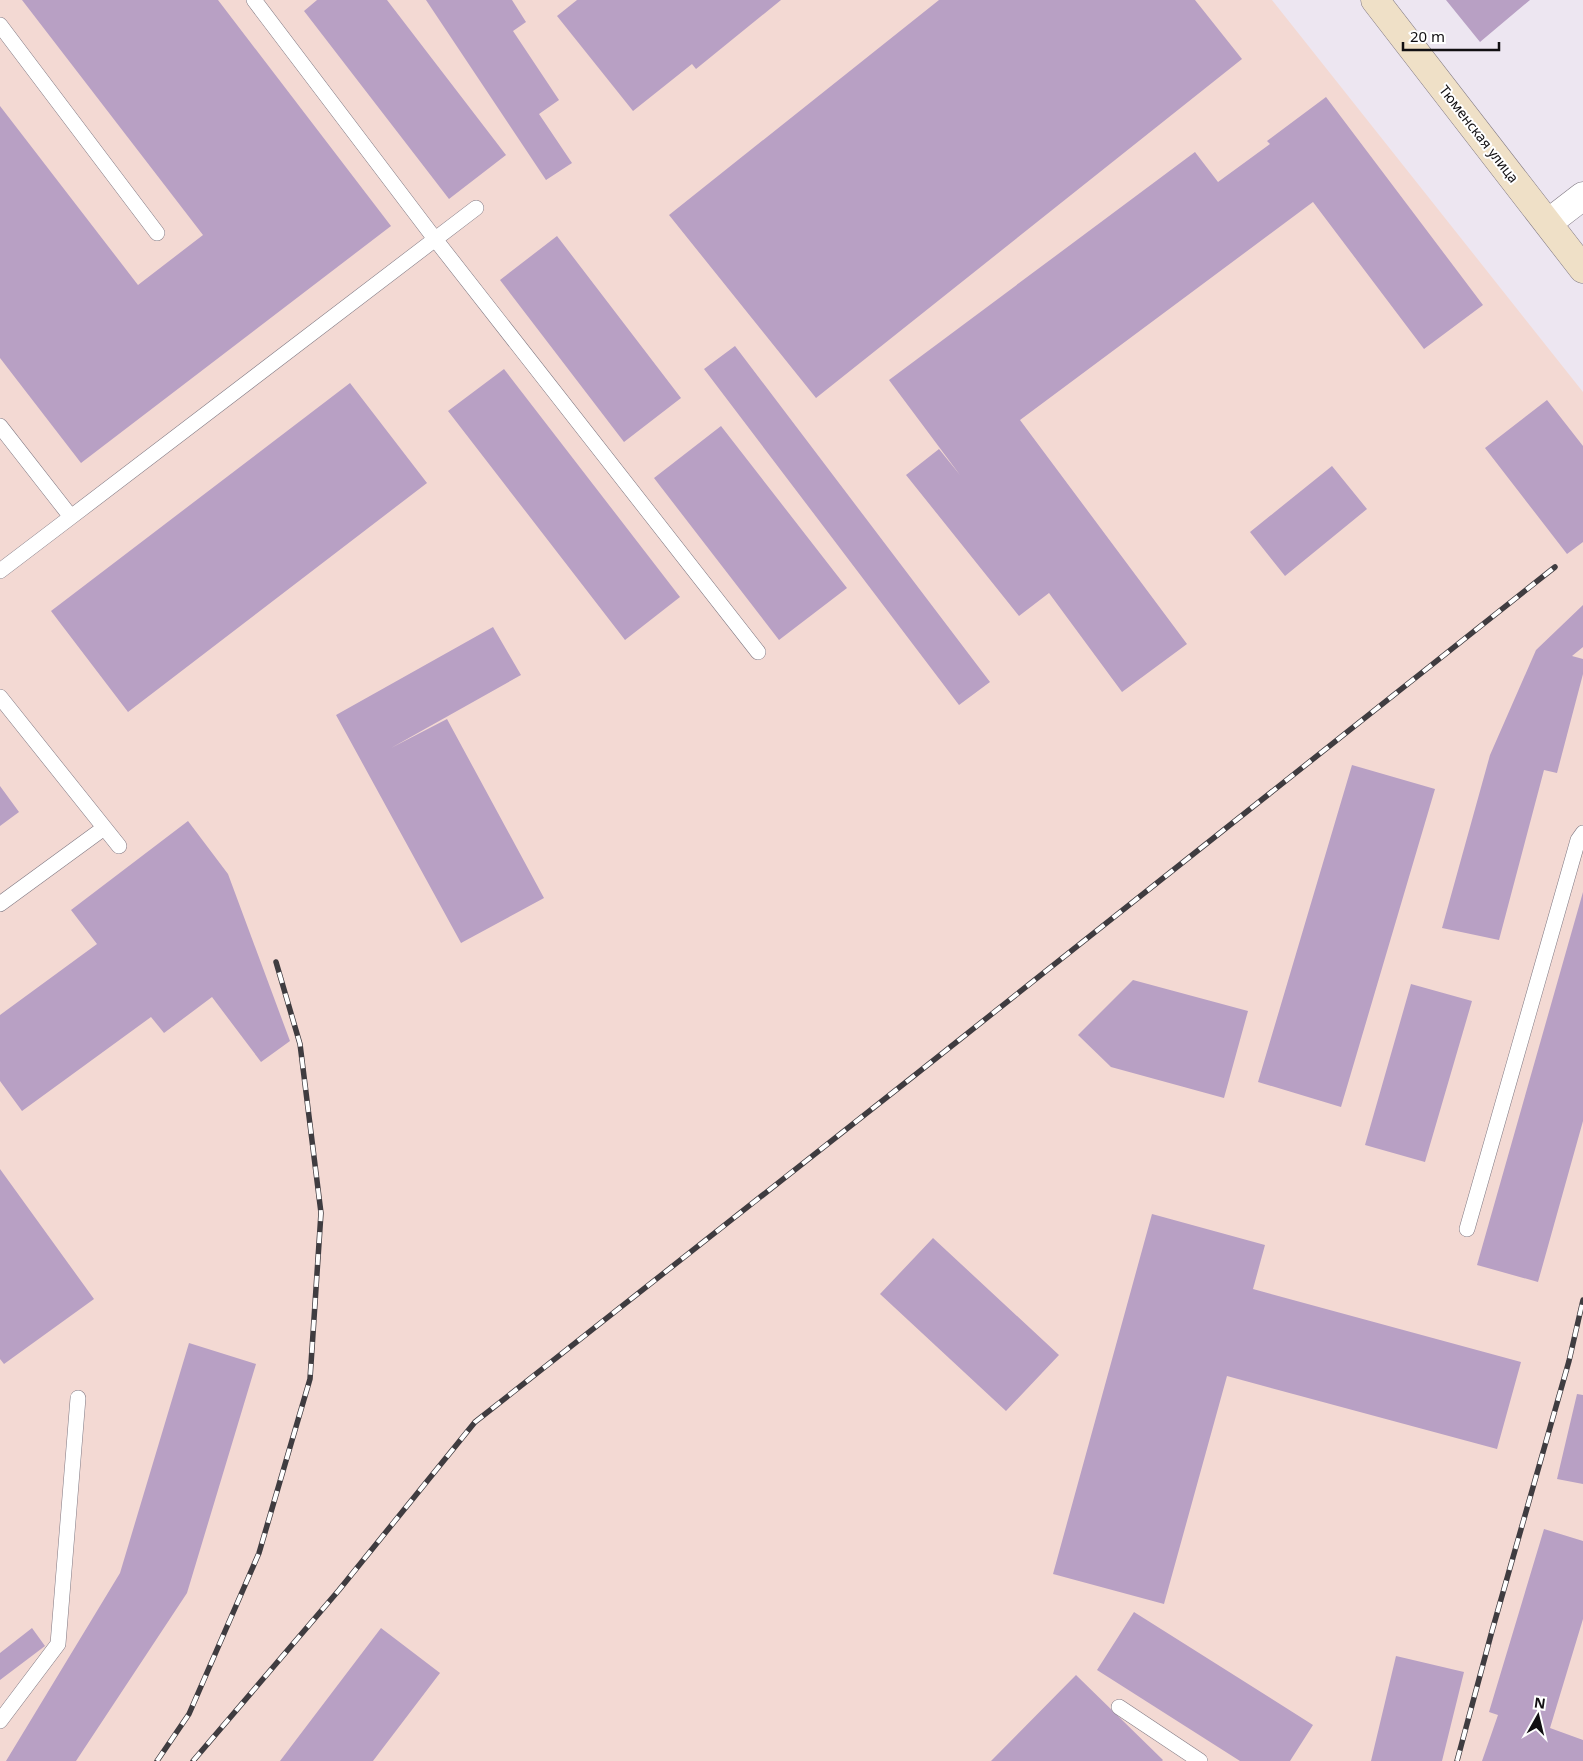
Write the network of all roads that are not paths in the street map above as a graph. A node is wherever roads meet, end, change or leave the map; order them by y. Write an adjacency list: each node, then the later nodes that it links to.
1 (254, 0): 8 (lane)
2 (1375, 0): 6 (main road, Тюменская улица)
3 (0, 25): 7 (lane)
4 (1583, 196): 6 (street)
5 (476, 208): 8 (lane)
6 (1548, 224): 9 (main road, Тюменская улица)
7 (157, 233)
8 (435, 239): 11 (lane); 13 (lane)
9 (1583, 269)
10 (0, 426): 11 (lane)
11 (72, 517): 12 (lane)
12 (0, 571)
13 (758, 652)
14 (0, 698): 15 (lane)
15 (104, 828): 17 (lane); 18 (lane)
16 (1583, 834): 19 (lane)
17 (119, 846)
18 (0, 904)
19 (1467, 1229)
20 (78, 1398): 22 (lane)
21 (1119, 1707): 23 (lane)
22 (0, 1721)
23 (1200, 1761)

